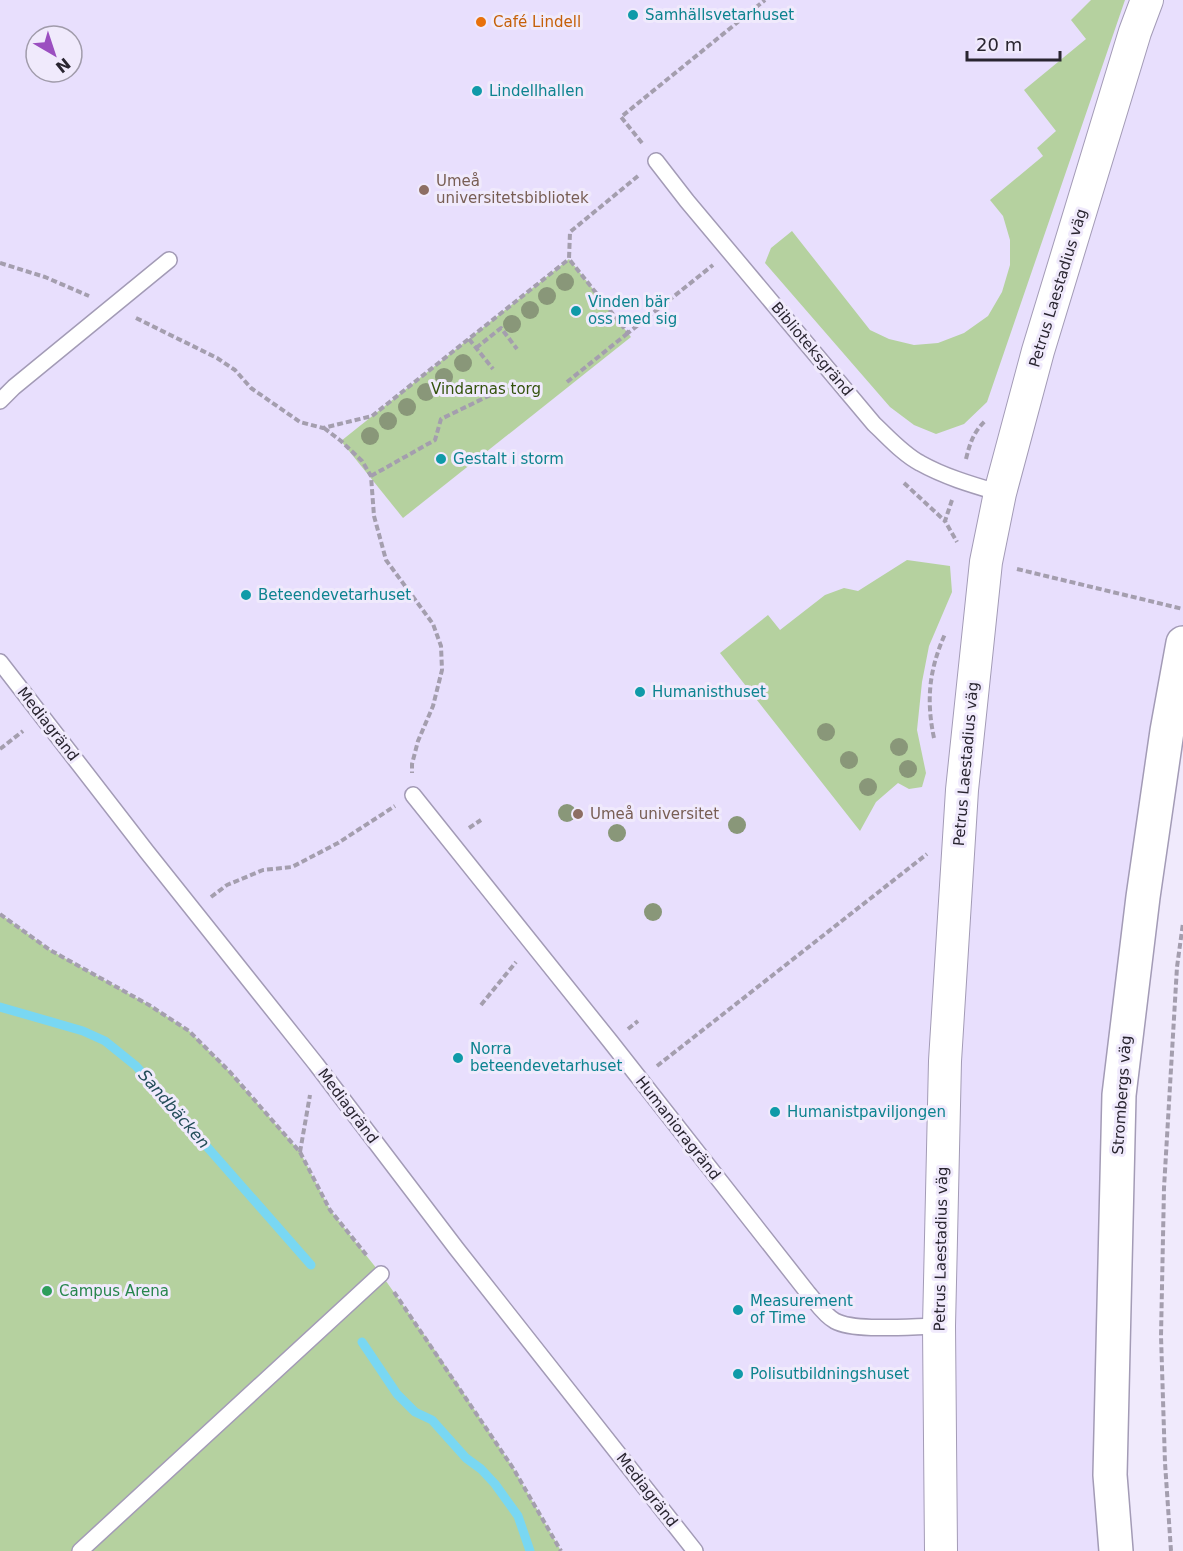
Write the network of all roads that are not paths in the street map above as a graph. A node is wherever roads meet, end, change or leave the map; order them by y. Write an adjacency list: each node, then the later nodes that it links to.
1 (1147, 0): 5 (street, Petrus Laestadius väg)
2 (656, 161): 5 (lane, Biblioteksgränd)
3 (169, 260): 4 (lane)
4 (0, 401)
5 (1000, 493): 10 (street, Petrus Laestadius väg)
6 (1183, 643): 14 (street, Strombergs väg)
7 (0, 662): 12 (lane, Mediagränd)
8 (414, 795): 10 (lane, Humanioragränd)
9 (381, 1274): 11 (lane)
10 (939, 1326): 13 (street, Petrus Laestadius väg)
11 (80, 1551)
12 (695, 1551)
13 (941, 1551)
14 (1116, 1551)

